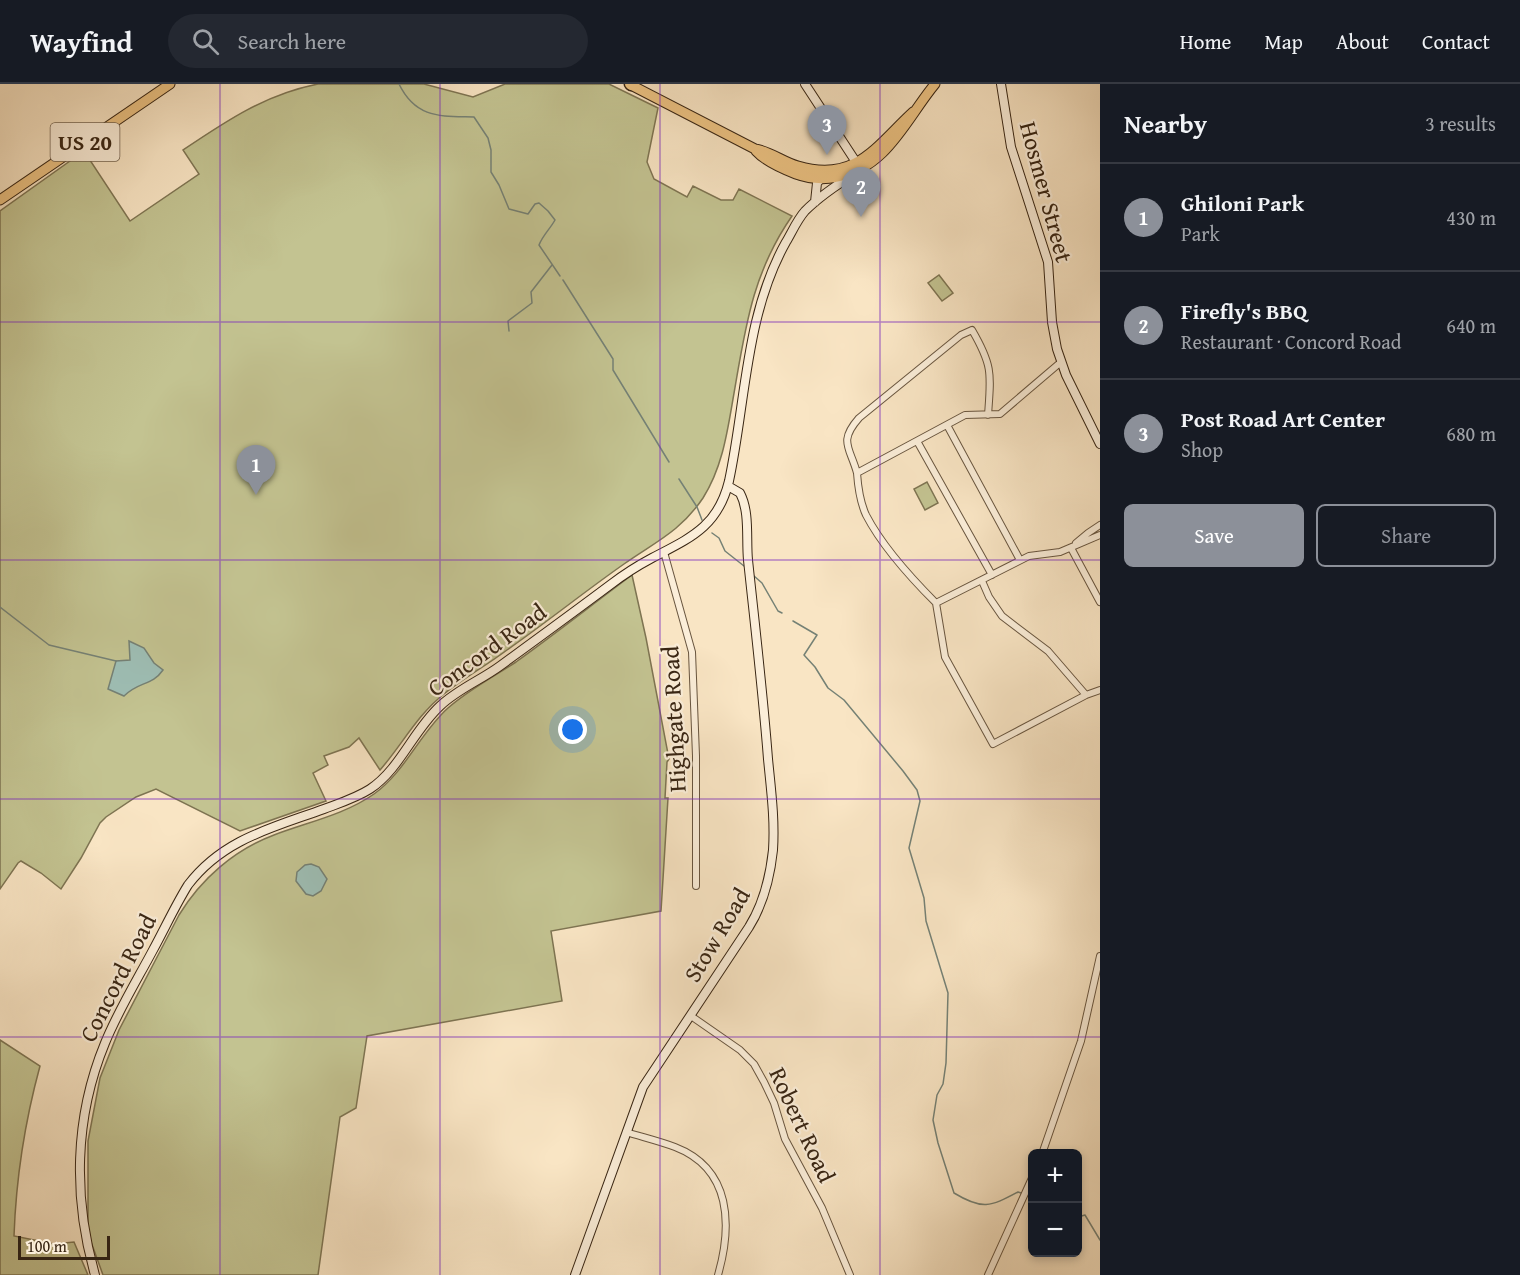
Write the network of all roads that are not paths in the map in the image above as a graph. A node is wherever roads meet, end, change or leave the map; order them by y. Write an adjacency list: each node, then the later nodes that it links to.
1 (170, 84): 9 (main road, US 20)
2 (631, 84): 7 (main road)
3 (805, 84): 6 (street)
4 (935, 84): 6 (main road)
5 (1001, 84): 11 (street, Hosmer Street)
6 (860, 165): 7 (main road); 8 (street, Concord Road)
7 (823, 175): 8 (street); 10 (street)
8 (825, 194): 10 (street, Concord Road)
9 (0, 200)
10 (815, 201): 17 (street, Concord Road)
11 (1061, 362): 12 (street); 15 (street, Hosmer Street)
12 (988, 415): 13 (street); 16 (street)
13 (947, 425): 14 (street); 22 (street)
14 (917, 441): 16 (street); 23 (street)
15 (1100, 444)
16 (857, 473): 26 (street)
17 (728, 486): 21 (street, Concord Road); 31 (street, Stow Road)
18 (1100, 525): 20 (street)
19 (1100, 535): 20 (street)
20 (1071, 548): 22 (street); 25 (street)
21 (664, 552): 29 (street, Highgate Road); 35 (street, Concord Road)
22 (1020, 560): 23 (street)
23 (992, 575): 24 (street)
24 (982, 581): 26 (street); 28 (street)
25 (1100, 602)
26 (936, 603): 28 (street)
27 (1100, 690): 28 (street)
28 (1086, 696)
29 (696, 886)
30 (1100, 957): 33 (street)
31 (691, 1016): 32 (street, Stow Road); 38 (street, Robert Road)
32 (626, 1132): 36 (street, Stow Road); 37 (street)
33 (1044, 1149)
34 (1028, 1187): 39 (street)
35 (95, 1275)
36 (575, 1275)
37 (718, 1275)
38 (850, 1275)
39 (988, 1275)

